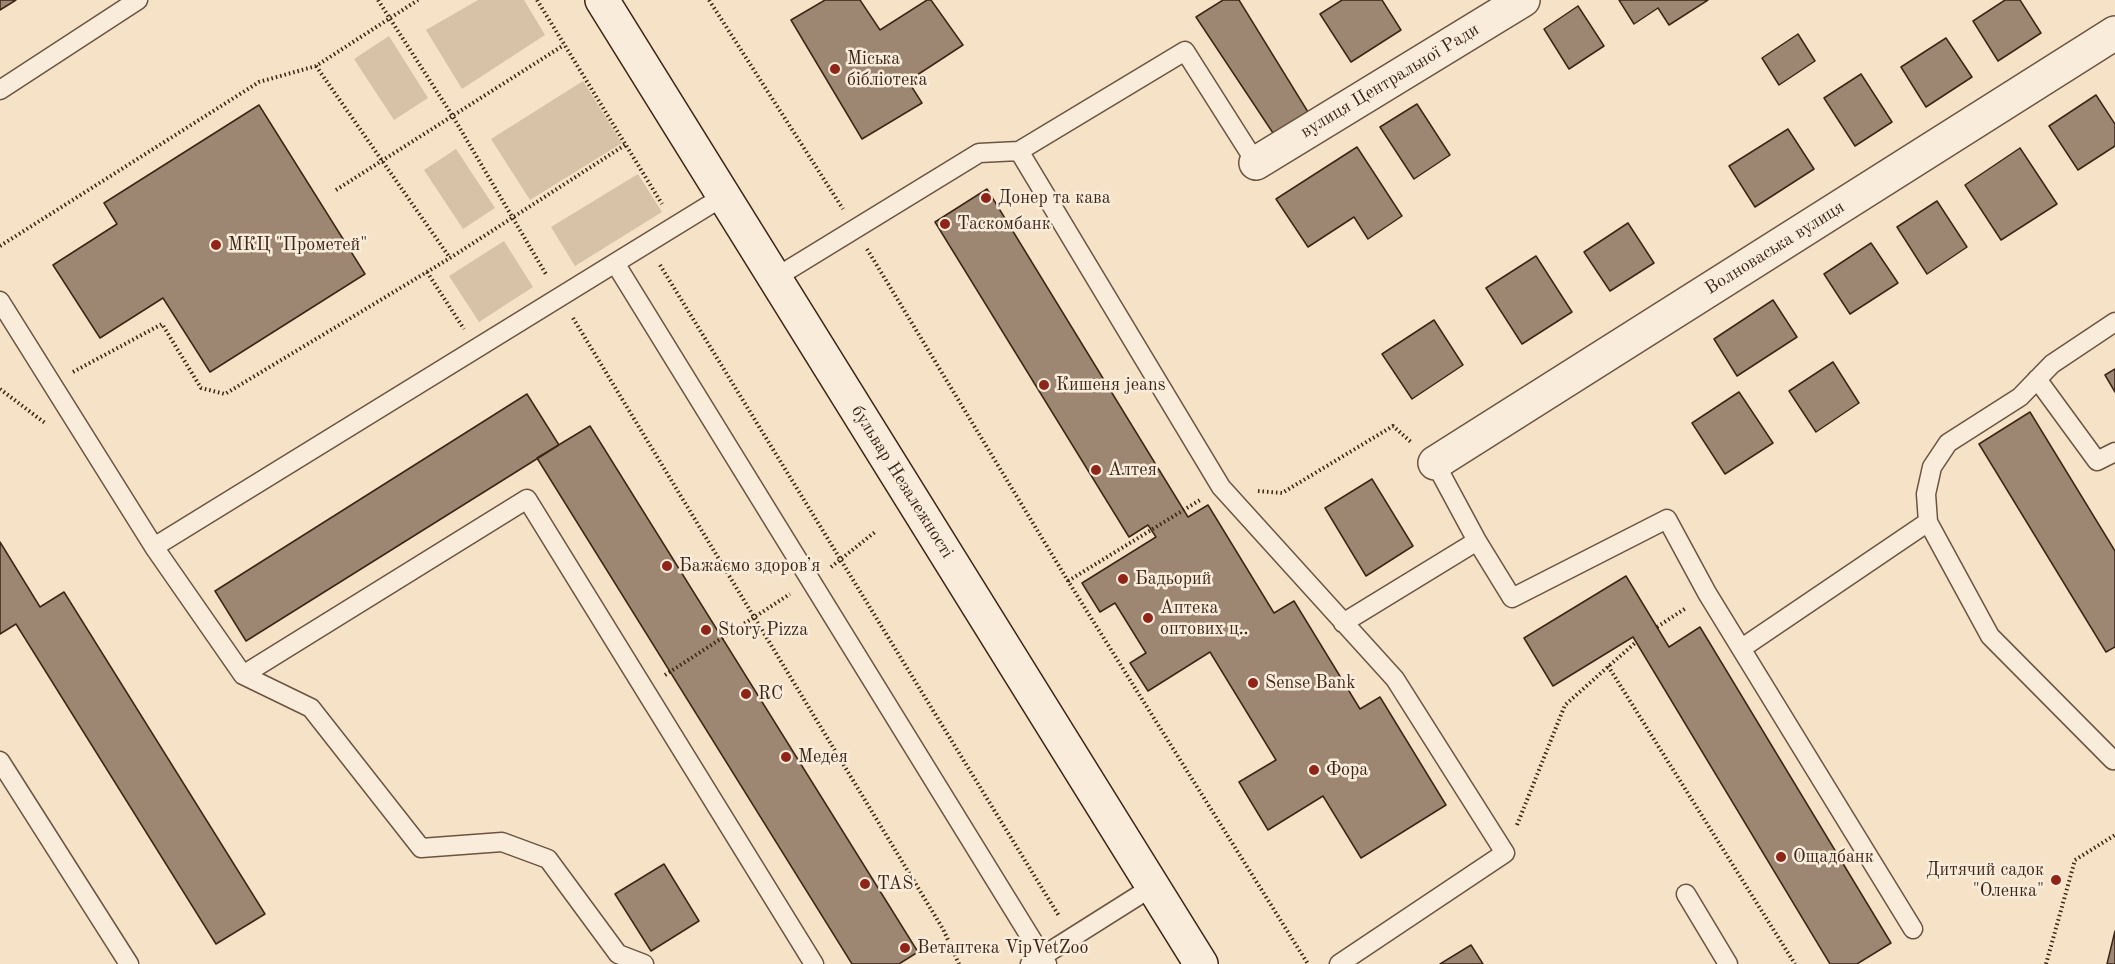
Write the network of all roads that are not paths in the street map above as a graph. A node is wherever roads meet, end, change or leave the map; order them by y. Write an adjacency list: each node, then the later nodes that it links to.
1 (138, 0): 5 (lane)
2 (1524, 0): 7 (main road, вулиця Центральної Ради)
3 (611, 3): 8 (main road, бульвар Незалежності)
4 (2115, 33): 15 (main road, Волноваська вулиця)
5 (0, 90)
6 (1019, 151): 7 (lane); 10 (lane); 19 (lane)
7 (1256, 163)
8 (724, 196): 9 (lane); 10 (main road, бульвар Незалежності)
9 (615, 263): 18 (lane); 28 (lane)
10 (775, 278): 24 (main road, бульвар Незалежності)
11 (0, 302): 18 (lane)
12 (2115, 322): 13 (lane)
13 (2037, 379): 14 (lane); 16 (lane)
14 (2115, 452)
15 (1435, 463): 17 (lane)
16 (1928, 522): 20 (lane); 22 (lane)
17 (1477, 541): 19 (lane); 20 (lane)
18 (154, 547): 21 (lane)
19 (1343, 622): 34 (lane)
20 (1742, 648): 26 (lane)
21 (243, 675): 27 (lane); 32 (lane)
22 (2115, 759)
23 (0, 761): 29 (lane)
24 (1152, 887): 28 (lane); 33 (main road, бульвар Незалежності)
25 (1686, 894): 35 (lane)
26 (1913, 928)
27 (618, 954): 30 (lane); 31 (lane)
28 (1040, 962)
29 (129, 964)
30 (602, 964)
31 (644, 964)
32 (814, 964)
33 (1201, 964)
34 (1339, 964)
35 (1728, 964)

